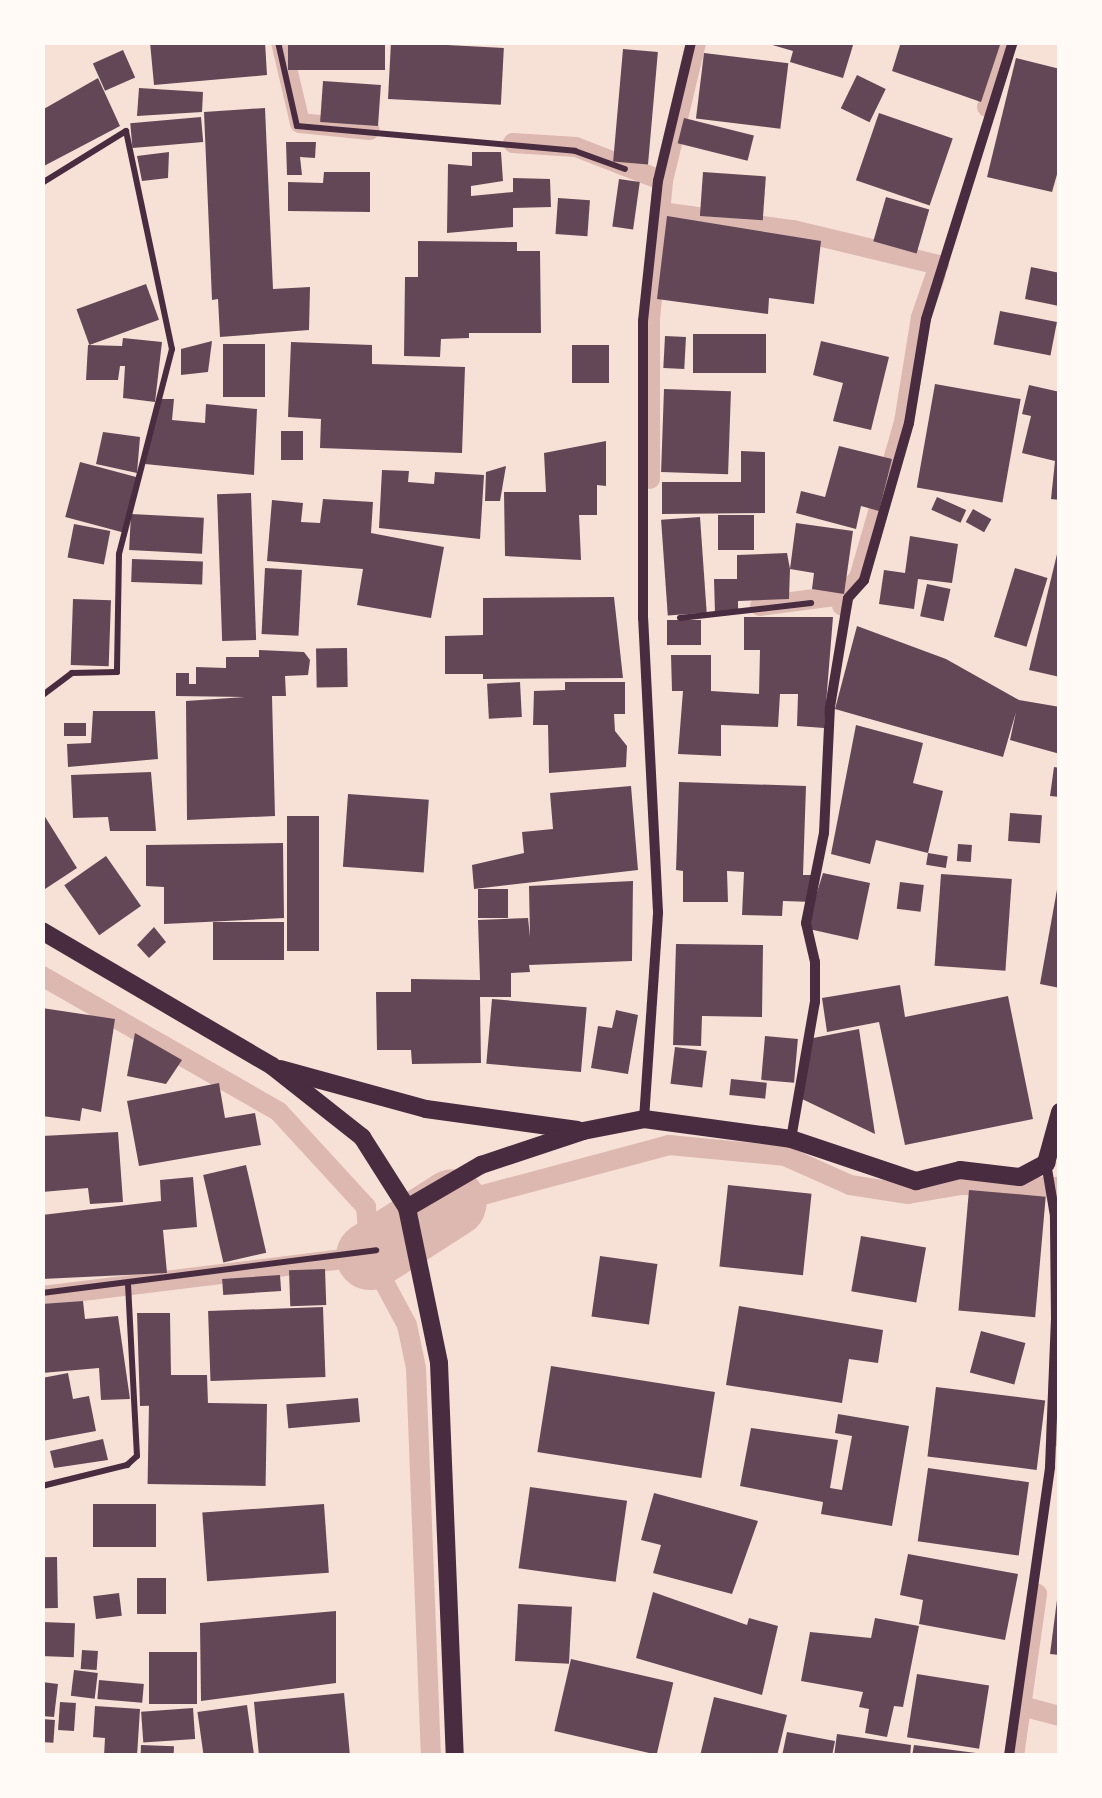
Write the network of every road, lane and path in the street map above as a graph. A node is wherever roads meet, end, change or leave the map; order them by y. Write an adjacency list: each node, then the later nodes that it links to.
1 (278, 42): 4 (path)
2 (691, 42): 4 (street)
3 (1013, 42): 6 (street)
4 (658, 182): 7 (street)
5 (42, 183): 8 (path)
6 (848, 598): 7 (path); 14 (street)
7 (643, 618): 12 (street)
8 (42, 696)
9 (42, 931): 10 (street)
10 (272, 1066): 13 (street); 16 (street)
11 (1060, 1112): 15 (street)
12 (644, 1119): 13 (street); 14 (street)
13 (583, 1131): 16 (street)
14 (791, 1138): 15 (street)
15 (1046, 1163): 22 (street)
16 (406, 1208): 17 (street)
17 (417, 1245): 18 (path); 21 (street)
18 (128, 1283): 19 (path); 20 (path)
19 (42, 1293)
20 (42, 1486)
21 (455, 1756)
22 (1009, 1756)

